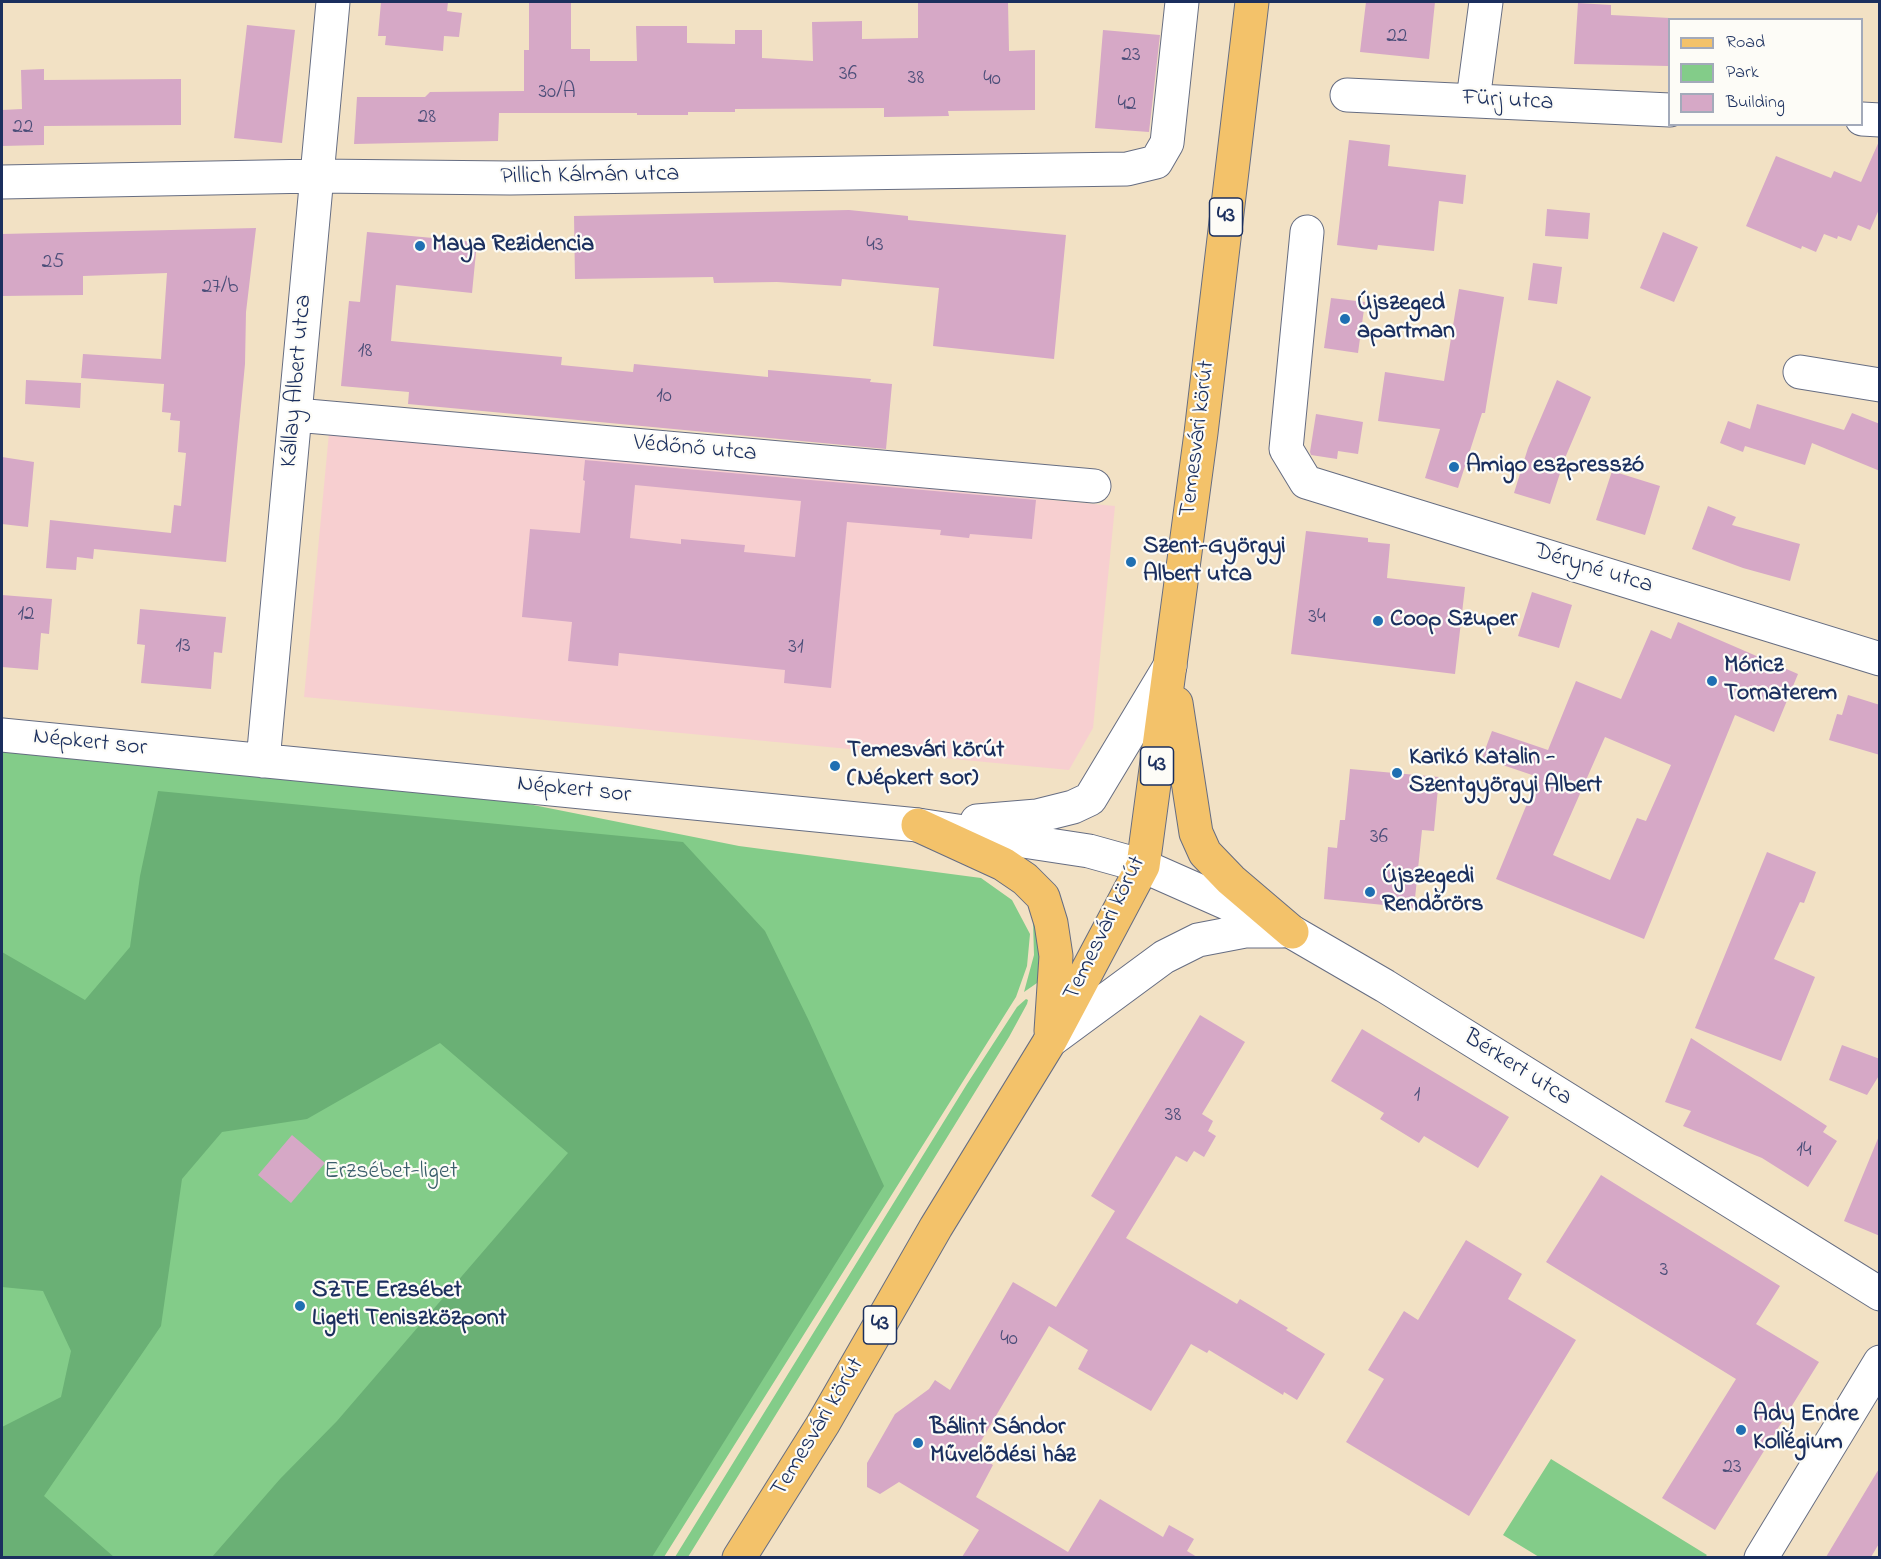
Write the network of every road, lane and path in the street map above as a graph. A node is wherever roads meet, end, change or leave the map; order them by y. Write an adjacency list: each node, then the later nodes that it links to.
1 (333, 2): 10 (street, Kállay Albert utca)
2 (1182, 2): 10 (street, Pillich Kálmán utca)
3 (1251, 2): 18 (main road, Temesvári körút / 43)
4 (1486, 2): 6 (street)
5 (1347, 95): 6 (street, Fürj utca)
6 (1473, 100): 7 (street, Fürj utca)
7 (1668, 110)
8 (1863, 119): 9 (street)
9 (1880, 120)
10 (316, 176): 11 (street, Pillich Kálmán utca); 15 (street, Kállay Albert utca)
11 (2, 182)
12 (1307, 232): 17 (street, Déryné utca)
13 (1800, 372): 14 (street)
14 (1880, 385)
15 (296, 415): 16 (street, Védőnő utca); 20 (street, Kállay Albert utca)
16 (1094, 486)
17 (1880, 659)
18 (1170, 666): 21 (street); 22 (main road, Temesvári körút / 43); 23 (main road)
19 (2, 735): 20 (street, Népkert sor)
20 (263, 760): 21 (street, Népkert sor)
21 (918, 825): 22 (street, Népkert sor); 24 (main road)
22 (1143, 866): 23 (street, Bérkert utca); 24 (main road, Temesvári körút / 43)
23 (1292, 932): 24 (street); 25 (street, Bérkert utca)
24 (1050, 1041): 27 (main road, Temesvári körút / 43)
25 (1880, 1294)
26 (1880, 1362): 28 (street)
27 (739, 1557)
28 (1761, 1557)

